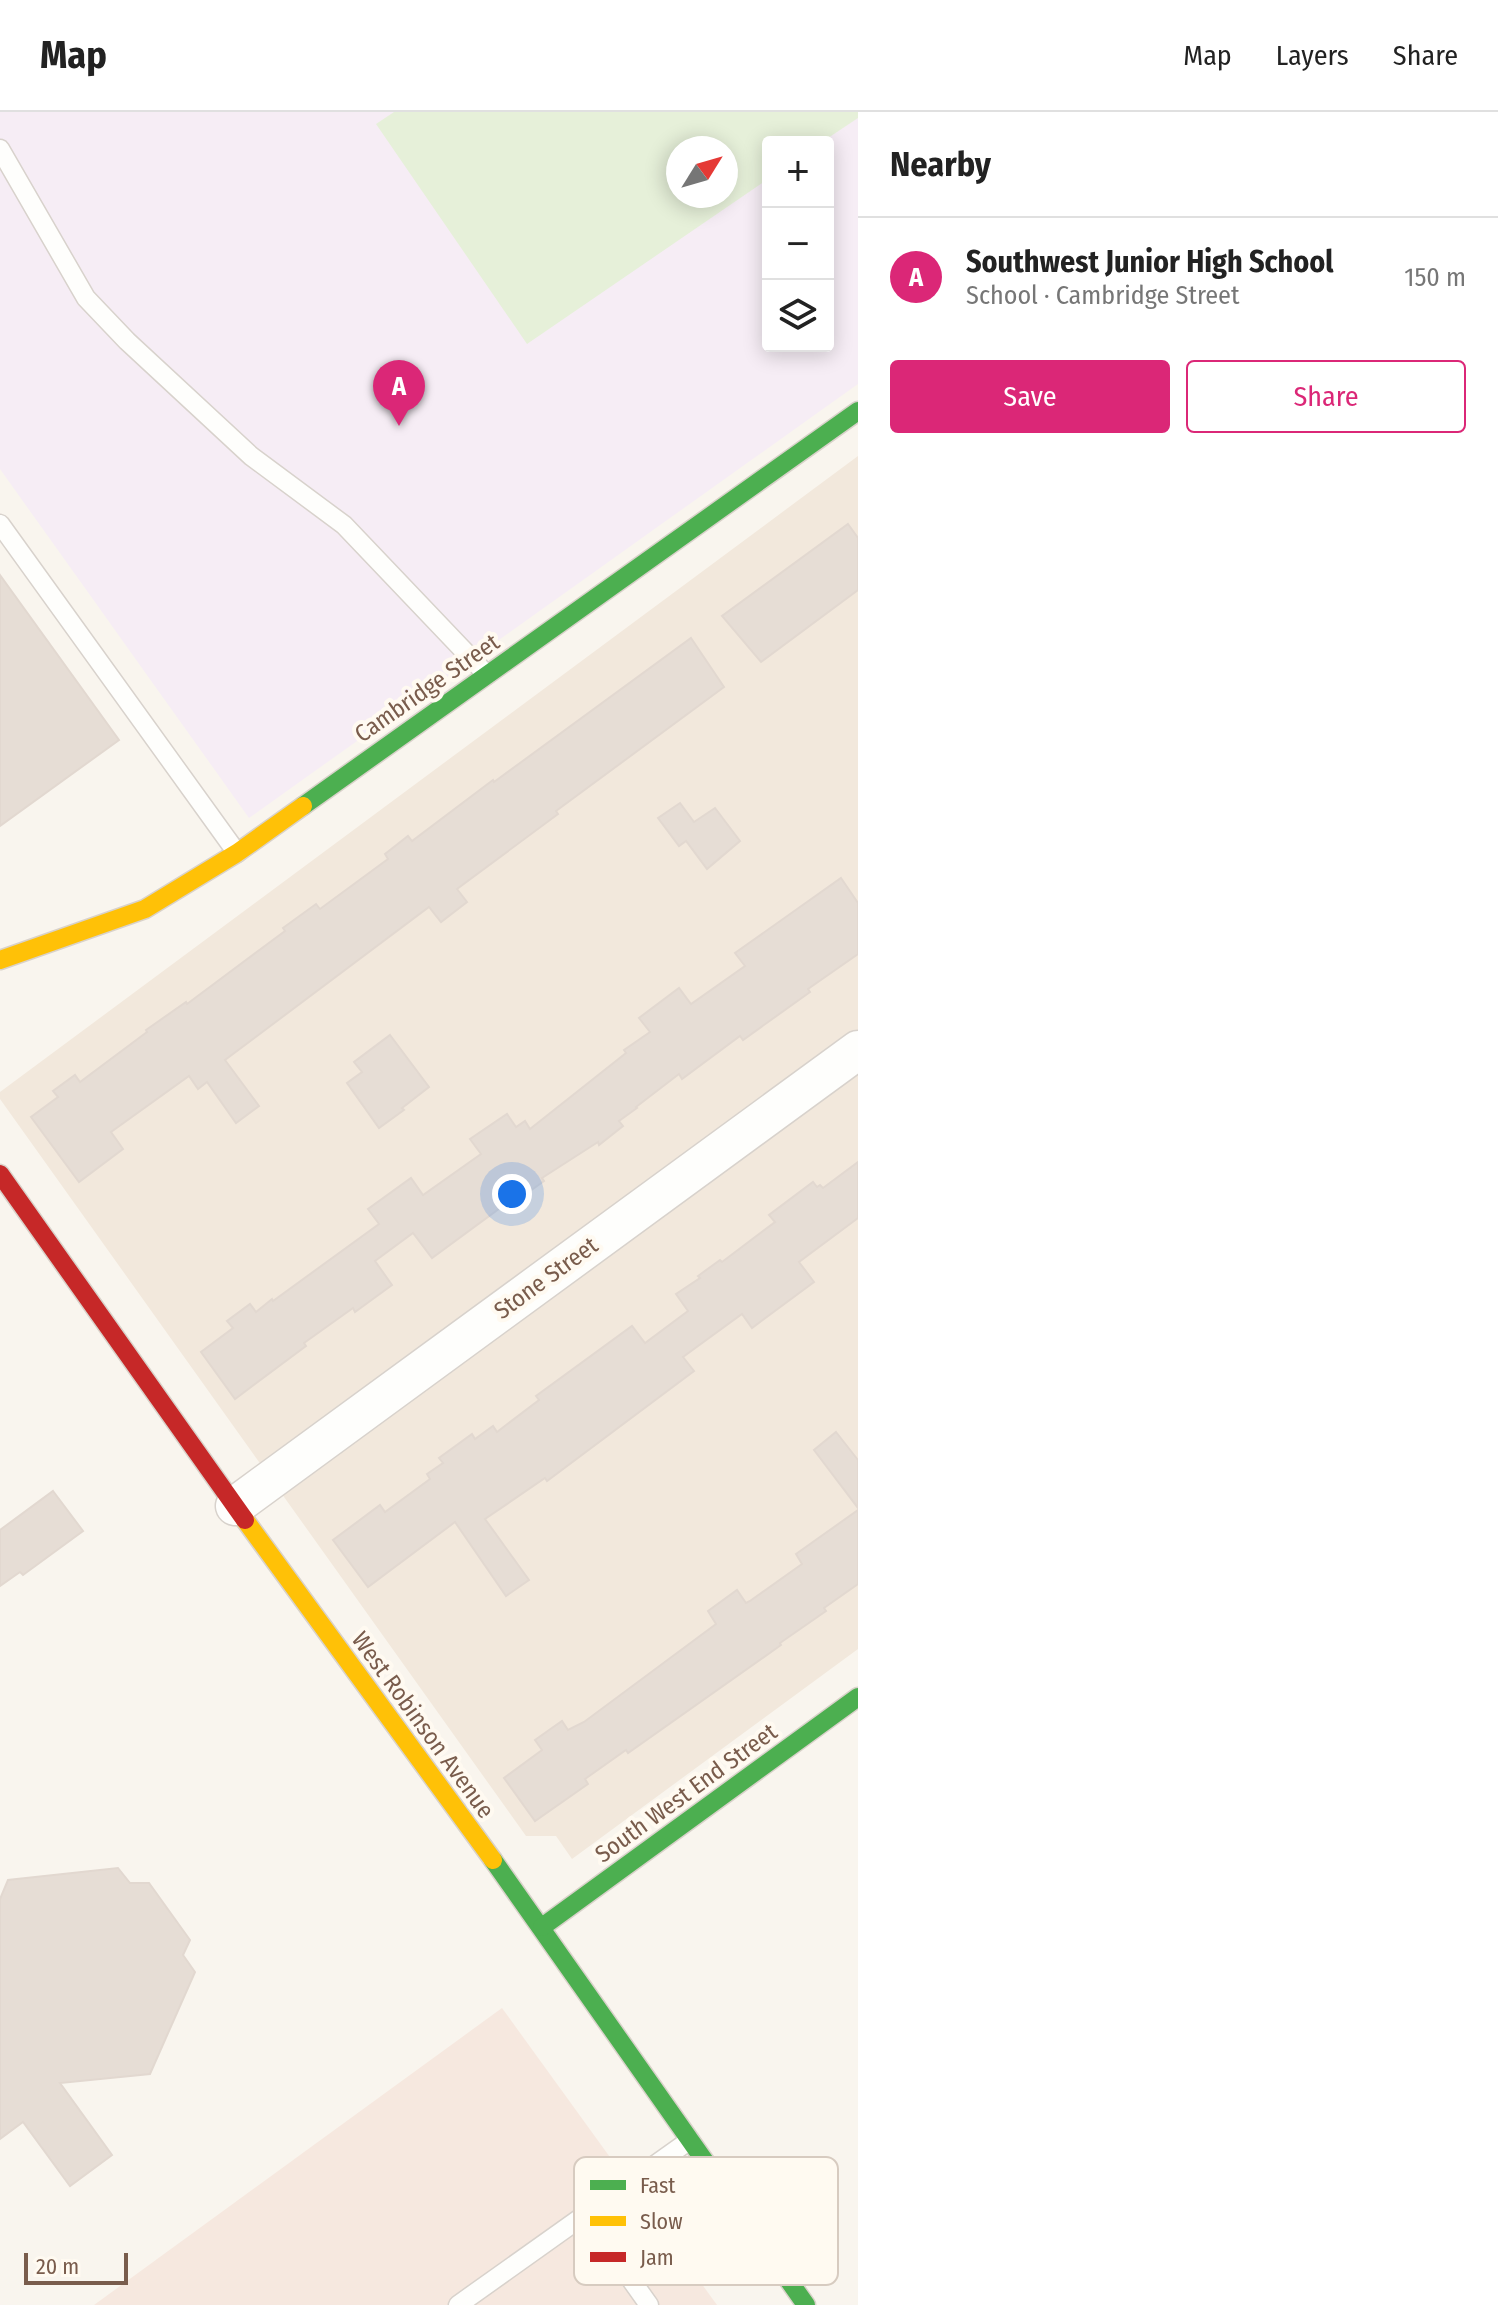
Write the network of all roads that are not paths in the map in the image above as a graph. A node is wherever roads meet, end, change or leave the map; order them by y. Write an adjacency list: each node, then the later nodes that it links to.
1 (0, 149): 4 (lane)
2 (858, 411): 4 (street, Cambridge Street)
3 (0, 524): 5 (lane)
4 (487, 675): 5 (street, Cambridge Street)
5 (237, 853): 6 (street, Cambridge Street)
6 (0, 960)
7 (858, 1050): 9 (street, Stone Street)
8 (0, 1174): 9 (street, West Robinson Avenue)
9 (235, 1506): 11 (street, West Robinson Avenue)
10 (858, 1697): 11 (street, South West End Street)
11 (542, 1927): 12 (street, West Robinson Avenue)
12 (690, 2140): 13 (lane); 14 (street, West Robinson Avenue)
13 (666, 2157)
14 (702, 2157)
15 (574, 2223): 18 (lane)
16 (635, 2285): 19 (lane)
17 (792, 2285): 20 (street, West Robinson Avenue)
18 (458, 2305)
19 (649, 2305)
20 (806, 2305)

